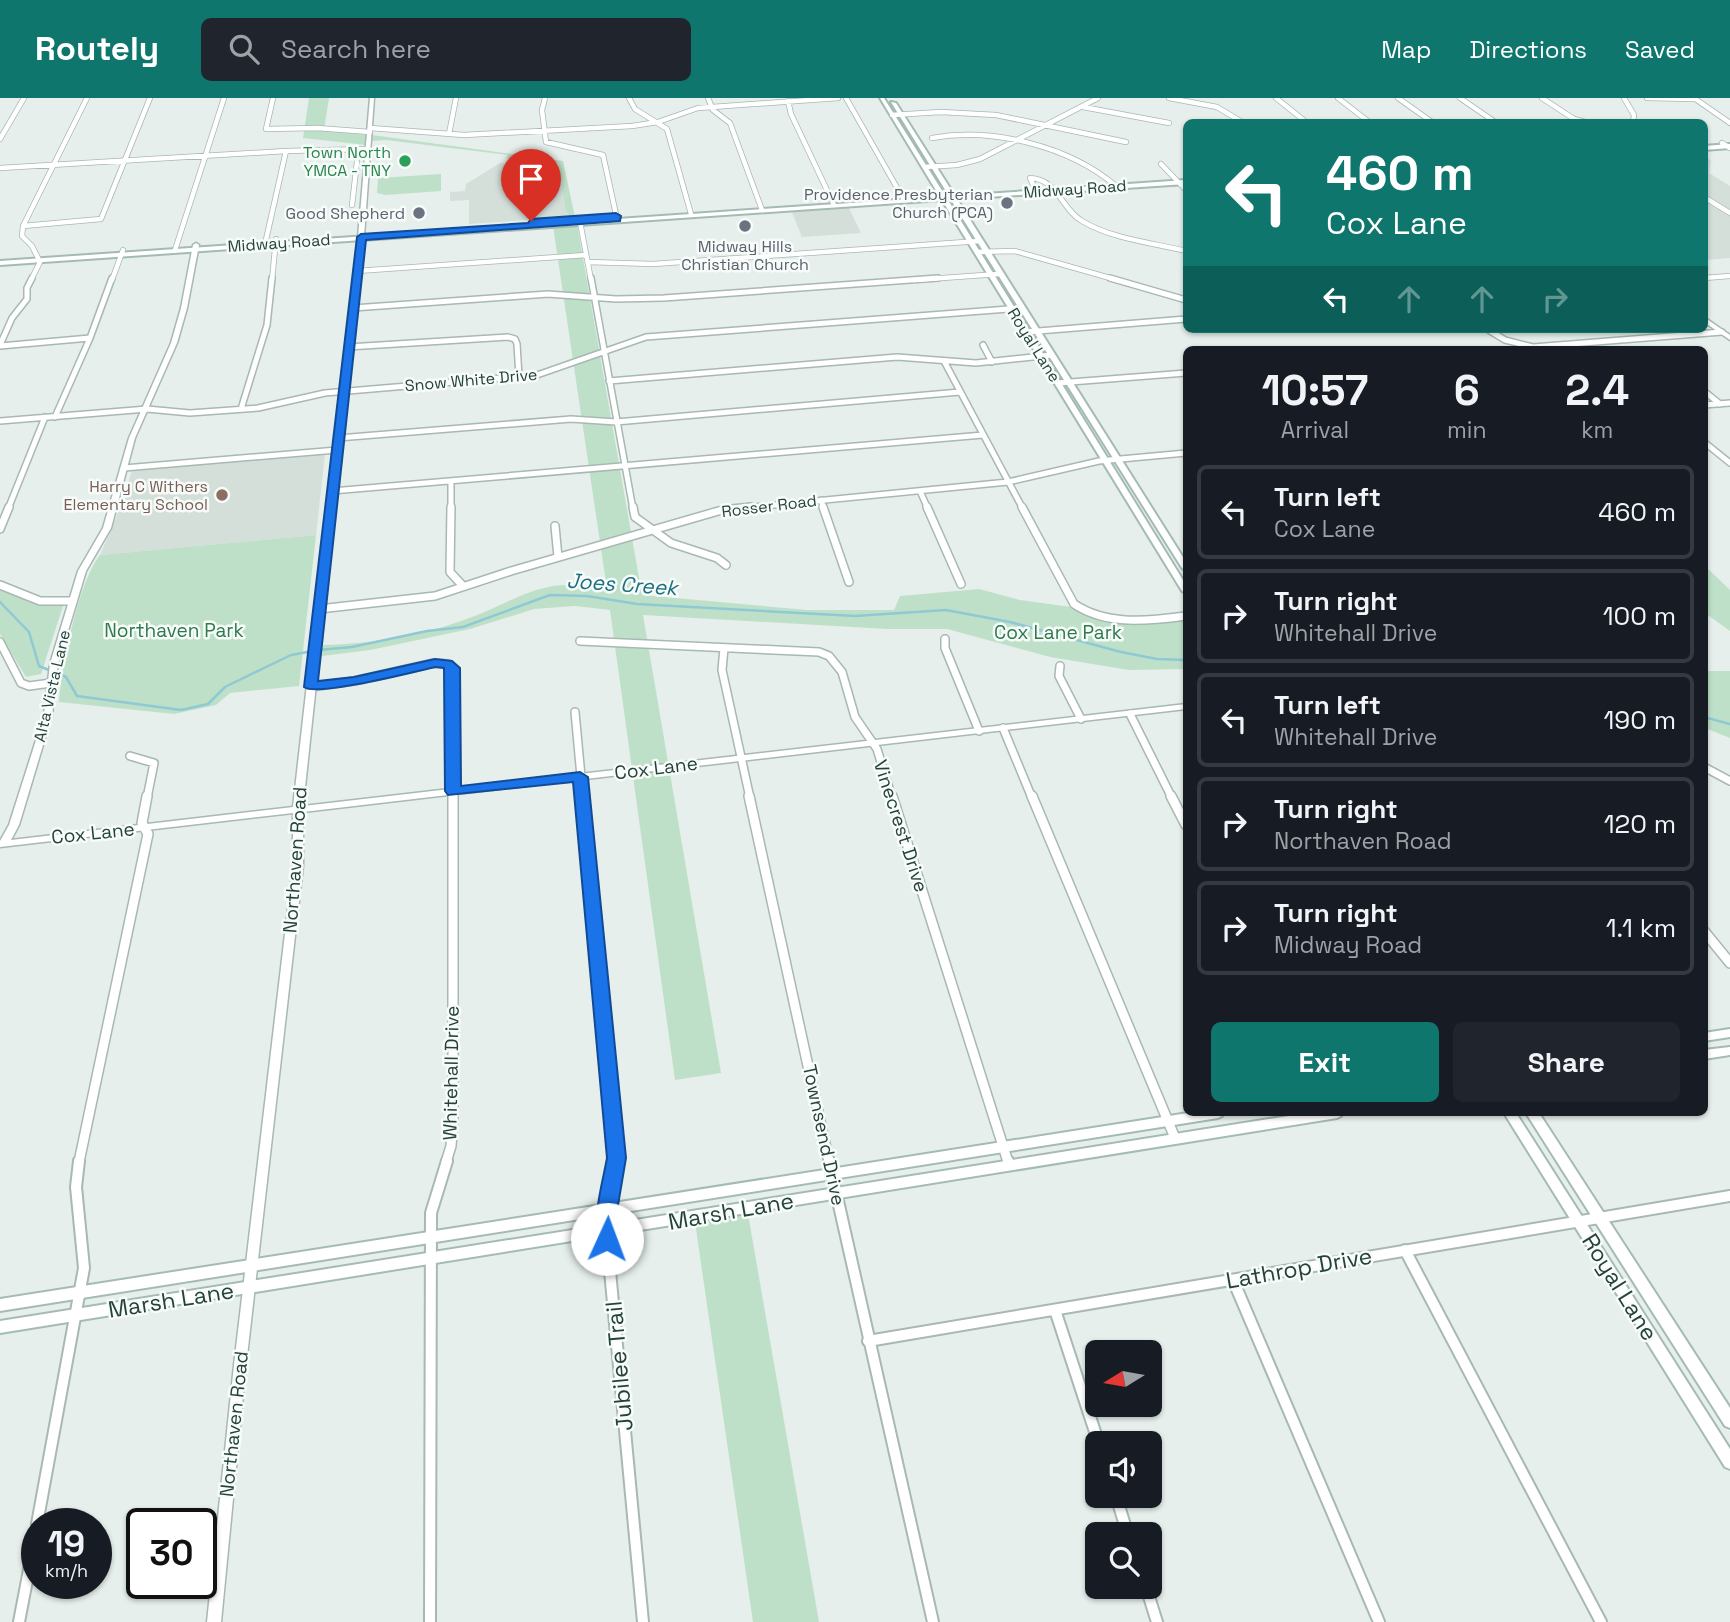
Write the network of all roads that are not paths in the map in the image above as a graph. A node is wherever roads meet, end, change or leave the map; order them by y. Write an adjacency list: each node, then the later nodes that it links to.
1 (24, 98): 47 (street)
2 (87, 98): 57 (street)
3 (150, 98): 55 (street)
4 (224, 98): 54 (street)
5 (273, 98): 43 (street)
6 (372, 98): 43 (street, Northaven Road)
7 (456, 98): 45 (street)
8 (545, 98): 44 (street)
9 (629, 98): 39 (street)
10 (708, 98): 26 (street)
11 (838, 98): 25 (street)
12 (846, 98): 70 (street)
13 (882, 98): 30 (main road, Royal Lane)
14 (890, 98): 29 (main road, Royal Lane)
15 (1098, 98): 27 (street)
16 (1169, 98): 31 (street)
17 (1276, 98): 32 (street)
18 (1338, 98): 33 (street)
19 (1398, 98): 34 (street)
20 (1460, 98): 35 (street)
21 (1542, 98): 28 (street)
22 (1624, 98): 38 (street)
23 (1647, 98): 24 (street)
24 (1694, 98): 41 (street)
25 (788, 100): 26 (street); 72 (street)
26 (711, 107): 39 (street); 74 (street)
27 (1083, 107): 40 (street); 42 (street)
28 (1567, 114): 36 (street); 37 (street)
29 (901, 115): 30 (street); 42 (street); 58 (main road, Royal Lane)
30 (892, 116): 59 (main road, Royal Lane)
31 (1238, 119)
32 (1302, 119)
33 (1365, 119)
34 (1428, 119)
35 (1492, 119)
36 (1565, 119)
37 (1578, 119)
38 (1633, 119)
39 (658, 122): 44 (street); 75 (street)
40 (1169, 123)
41 (1730, 123)
42 (1050, 125): 48 (street); 49 (street)
43 (370, 130): 45 (street); 52 (street, Northaven Road)
44 (544, 131): 45 (street); 77 (street)
45 (449, 134)
46 (932, 138): 48 (street)
47 (0, 139)
48 (1012, 142): 58 (street); 63 (street)
49 (1126, 142)
50 (1728, 145): 51 (main road)
51 (1708, 146)
52 (368, 149): 53 (street); 61 (street, Northaven Road)
53 (286, 151): 54 (street); 85 (street)
54 (205, 157): 55 (street); 88 (street)
55 (124, 161): 57 (street); 81 (street)
56 (1161, 164): 62 (street)
57 (53, 165): 60 (street); 81 (street)
58 (934, 166): 59 (street); 67 (main road, Royal Lane)
59 (925, 167): 69 (main road, Royal Lane)
60 (0, 168)
61 (366, 168): 66 (street, Northaven Road); 68 (street)
62 (1182, 180): 63 (main road, Midway Road)
63 (1115, 185): 64 (main road, Midway Road)
64 (1053, 189): 65 (main road, Midway Road); 65 (street); 89 (street)
65 (1035, 190): 67 (main road, Midway Road)
66 (365, 195): 68 (street); 82 (street, Northaven Road)
67 (951, 195): 69 (main road, Midway Road); 79 (main road, Royal Lane)
68 (353, 196): 73 (street)
69 (942, 196): 70 (main road, Midway Road); 80 (main road, Royal Lane)
70 (903, 198): 72 (main road, Midway Road)
71 (1708, 199): 76 (street)
72 (833, 203): 74 (main road, Midway Road)
73 (352, 205)
74 (761, 208): 75 (main road, Midway Road)
75 (691, 213): 77 (main road, Midway Road)
76 (1730, 213)
77 (617, 218): 78 (main road, Midway Road); 82 (main road, Midway Road)
78 (580, 222): 82 (main road, Midway Road); 94 (street)
79 (967, 222): 80 (main road); 84 (main road, Royal Lane)
80 (957, 223): 86 (main road, Royal Lane)
81 (23, 226): 93 (street)
82 (361, 235): 83 (main road, Midway Road); 96 (street, Northaven Road)
83 (276, 241): 85 (main road, Midway Road); 136 (street)
84 (980, 241): 86 (street); 90 (main road, Royal Lane)
85 (266, 242): 87 (main road, Midway Road)
86 (971, 242): 92 (main road, Royal Lane); 94 (street)
87 (196, 247): 88 (main road, Midway Road); 135 (street, Alta Vista Lane)
88 (176, 248): 91 (main road, Midway Road)
89 (1183, 250)
90 (987, 251): 92 (street); 98 (main road, Royal Lane); 102 (street)
91 (122, 252): 93 (main road, Midway Road); 112 (street)
92 (977, 252): 97 (main road, Royal Lane)
93 (37, 258): 95 (main road, Midway Road); 114 (street)
94 (587, 258): 96 (street); 101 (street)
95 (0, 261)
96 (357, 271): 103 (street, Northaven Road)
97 (990, 274): 98 (street); 101 (street); 105 (main road, Royal Lane)
98 (999, 274): 104 (main road, Royal Lane)
99 (1730, 276): 100 (street)
100 (1708, 278)
101 (594, 297): 103 (street); 119 (street)
102 (1183, 299)
103 (353, 307): 118 (street, Northaven Road)
104 (1022, 308): 105 (street, Snow White Drive); 108 (main road, Royal Lane)
105 (1012, 309): 109 (main road, Royal Lane); 119 (street, Snow White Drive)
106 (1183, 319): 108 (street)
107 (1708, 322): 110 (street)
108 (1036, 331): 109 (street); 120 (main road, Royal Lane)
109 (1026, 332): 121 (main road, Royal Lane)
110 (1722, 332): 113 (street); 117 (street)
111 (1493, 333): 116 (street)
112 (90, 338): 114 (street); 137 (street)
113 (1730, 338)
114 (0, 345)
115 (983, 345): 123 (street)
116 (1529, 346)
117 (1546, 346)
118 (348, 347): 125 (street); 129 (street, Northaven Road)
119 (604, 350): 125 (street, Snow White Drive); 126 (street)
120 (1052, 355): 121 (street); 128 (main road, Royal Lane)
121 (1040, 356): 123 (street); 127 (main road, Royal Lane)
122 (944, 361): 123 (street); 126 (street); 130 (street)
123 (992, 362)
124 (1183, 373): 128 (street)
125 (519, 377): 129 (street, Snow White Drive)
126 (610, 382): 140 (street)
127 (1058, 383): 128 (street); 147 (main road, Royal Lane)
128 (1069, 383): 146 (main road, Royal Lane)
129 (343, 391): 136 (street, Snow White Drive); 142 (street, Northaven Road)
130 (960, 392): 140 (street); 141 (street)
131 (1708, 394): 133 (street)
132 (1730, 403): 133 (street)
133 (1720, 404): 134 (street)
134 (1708, 405)
135 (147, 409): 136 (street, Snow White Drive); 137 (street, Snow White Drive); 150 (street, Alta Vista Lane)
136 (241, 409)
137 (55, 417): 138 (street, Snow White Drive)
138 (45, 418): 139 (street, Snow White Drive); 157 (street)
139 (0, 421)
140 (616, 422): 142 (street); 149 (street)
141 (983, 435): 149 (street); 152 (street)
142 (338, 439): 144 (street, Northaven Road)
143 (1708, 445): 148 (street)
144 (337, 450): 150 (street); 153 (street, Northaven Road)
145 (1183, 453): 146 (street, Rosser Road)
146 (1118, 459): 147 (street, Rosser Road); 160 (main road, Royal Lane)
147 (1105, 460): 152 (street, Rosser Road); 166 (main road, Royal Lane)
148 (1730, 463)
149 (625, 467): 151 (street); 158 (street)
150 (124, 468): 167 (street, Alta Vista Lane)
151 (451, 481): 153 (street); 165 (street)
152 (1008, 482): 154 (street, Rosser Road); 169 (street)
153 (332, 491): 168 (street, Northaven Road)
154 (920, 491): 155 (street, Rosser Road); 163 (street)
155 (821, 499): 158 (street, Rosser Road); 162 (street)
156 (555, 526): 159 (street)
157 (0, 529)
158 (652, 530): 159 (street, Rosser Road); 161 (street)
159 (558, 557): 165 (street, Rosser Road)
160 (1183, 563)
161 (726, 565)
162 (849, 582)
163 (961, 584)
164 (0, 585): 167 (street)
165 (463, 586): 168 (street, Rosser Road)
166 (1183, 586)
167 (73, 601): 175 (street, Alta Vista Lane)
168 (319, 609): 176 (street, Northaven Road)
169 (1183, 616)
170 (945, 639): 182 (street)
171 (580, 641): 173 (street, Vinecrest Drive)
172 (0, 642): 175 (street)
173 (724, 648): 183 (street, Vinecrest Drive); 185 (street, Townsend Drive)
174 (1060, 666): 180 (street)
175 (51, 682): 193 (street, Alta Vista Lane)
176 (311, 687): 189 (street, Whitehall Drive); 190 (street, Northaven Road)
177 (1183, 708): 179 (street, Cox Lane)
178 (575, 712): 187 (street, Jubilee Trail)
179 (1130, 714): 180 (street, Cox Lane); 191 (street)
180 (1081, 719): 181 (street, Cox Lane)
181 (1003, 728): 182 (street, Cox Lane); 204 (street)
182 (979, 731): 183 (street, Cox Lane)
183 (873, 743): 185 (street, Cox Lane); 206 (street, Vinecrest Drive)
184 (130, 756): 192 (street)
185 (742, 758): 187 (street, Cox Lane); 208 (street, Townsend Drive)
186 (1708, 770): 188 (street)
187 (580, 777): 189 (street, Cox Lane); 211 (street, Jubilee Trail)
188 (1730, 781)
189 (453, 791): 190 (street, Cox Lane); 215 (street, Whitehall Drive)
190 (298, 810): 192 (street, Cox Lane); 218 (street, Northaven Road)
191 (1183, 819)
192 (144, 827): 193 (street, Cox Lane); 221 (street)
193 (1, 845)
194 (1708, 935): 195 (street)
195 (1730, 963)
196 (1730, 1033): 197 (main road)
197 (1708, 1036)
198 (1730, 1051): 199 (main road)
199 (1708, 1054)
200 (1199, 1116): 204 (main road, Marsh Lane)
201 (1317, 1116): 205 (main road, Marsh Lane)
202 (1512, 1116): 213 (main road, Royal Lane)
203 (1534, 1116): 212 (main road, Royal Lane)
204 (1168, 1121): 205 (street); 206 (main road, Marsh Lane)
205 (1175, 1138): 207 (main road, Marsh Lane)
206 (1003, 1147): 207 (street, Vinecrest Drive); 208 (main road, Marsh Lane)
207 (1009, 1164): 209 (main road, Marsh Lane)
208 (834, 1174): 209 (street, Townsend Drive); 211 (main road, Marsh Lane)
209 (836, 1193): 214 (main road, Marsh Lane); 226 (street, Townsend Drive)
210 (1730, 1196): 212 (street, Lathrop Drive)
211 (607, 1211): 214 (street, Jubilee Trail); 215 (main road, Marsh Lane)
212 (1600, 1218): 213 (street, Lathrop Drive); 227 (main road, Royal Lane)
213 (1579, 1222): 216 (street, Lathrop Drive); 229 (main road, Royal Lane)
214 (607, 1231): 217 (main road, Marsh Lane); 236 (street, Jubilee Trail)
215 (431, 1238): 217 (street, Whitehall Drive); 218 (main road, Marsh Lane)
216 (1405, 1250): 219 (street, Lathrop Drive); 240 (street)
217 (430, 1259): 220 (main road, Marsh Lane); 235 (street, Whitehall Drive)
218 (251, 1266): 220 (street, Northaven Road); 221 (main road, Marsh Lane)
219 (1233, 1280): 223 (street, Lathrop Drive); 239 (street)
220 (249, 1287): 224 (main road, Marsh Lane); 234 (street, Northaven Road)
221 (81, 1293): 222 (main road, Marsh Lane); 224 (street)
222 (0, 1305)
223 (1055, 1310): 226 (street, Lathrop Drive); 228 (street)
224 (75, 1315): 225 (main road, Marsh Lane); 230 (street)
225 (0, 1327)
226 (868, 1341): 237 (street, Townsend Drive)
227 (1730, 1421)
228 (1094, 1431)
229 (1730, 1462)
230 (40, 1508)
231 (23, 1599): 233 (street)
232 (1150, 1599): 238 (street)
233 (19, 1622)
234 (215, 1622)
235 (430, 1622)
236 (643, 1622)
237 (933, 1622)
238 (1157, 1622)
239 (1380, 1622)
240 (1601, 1622)

